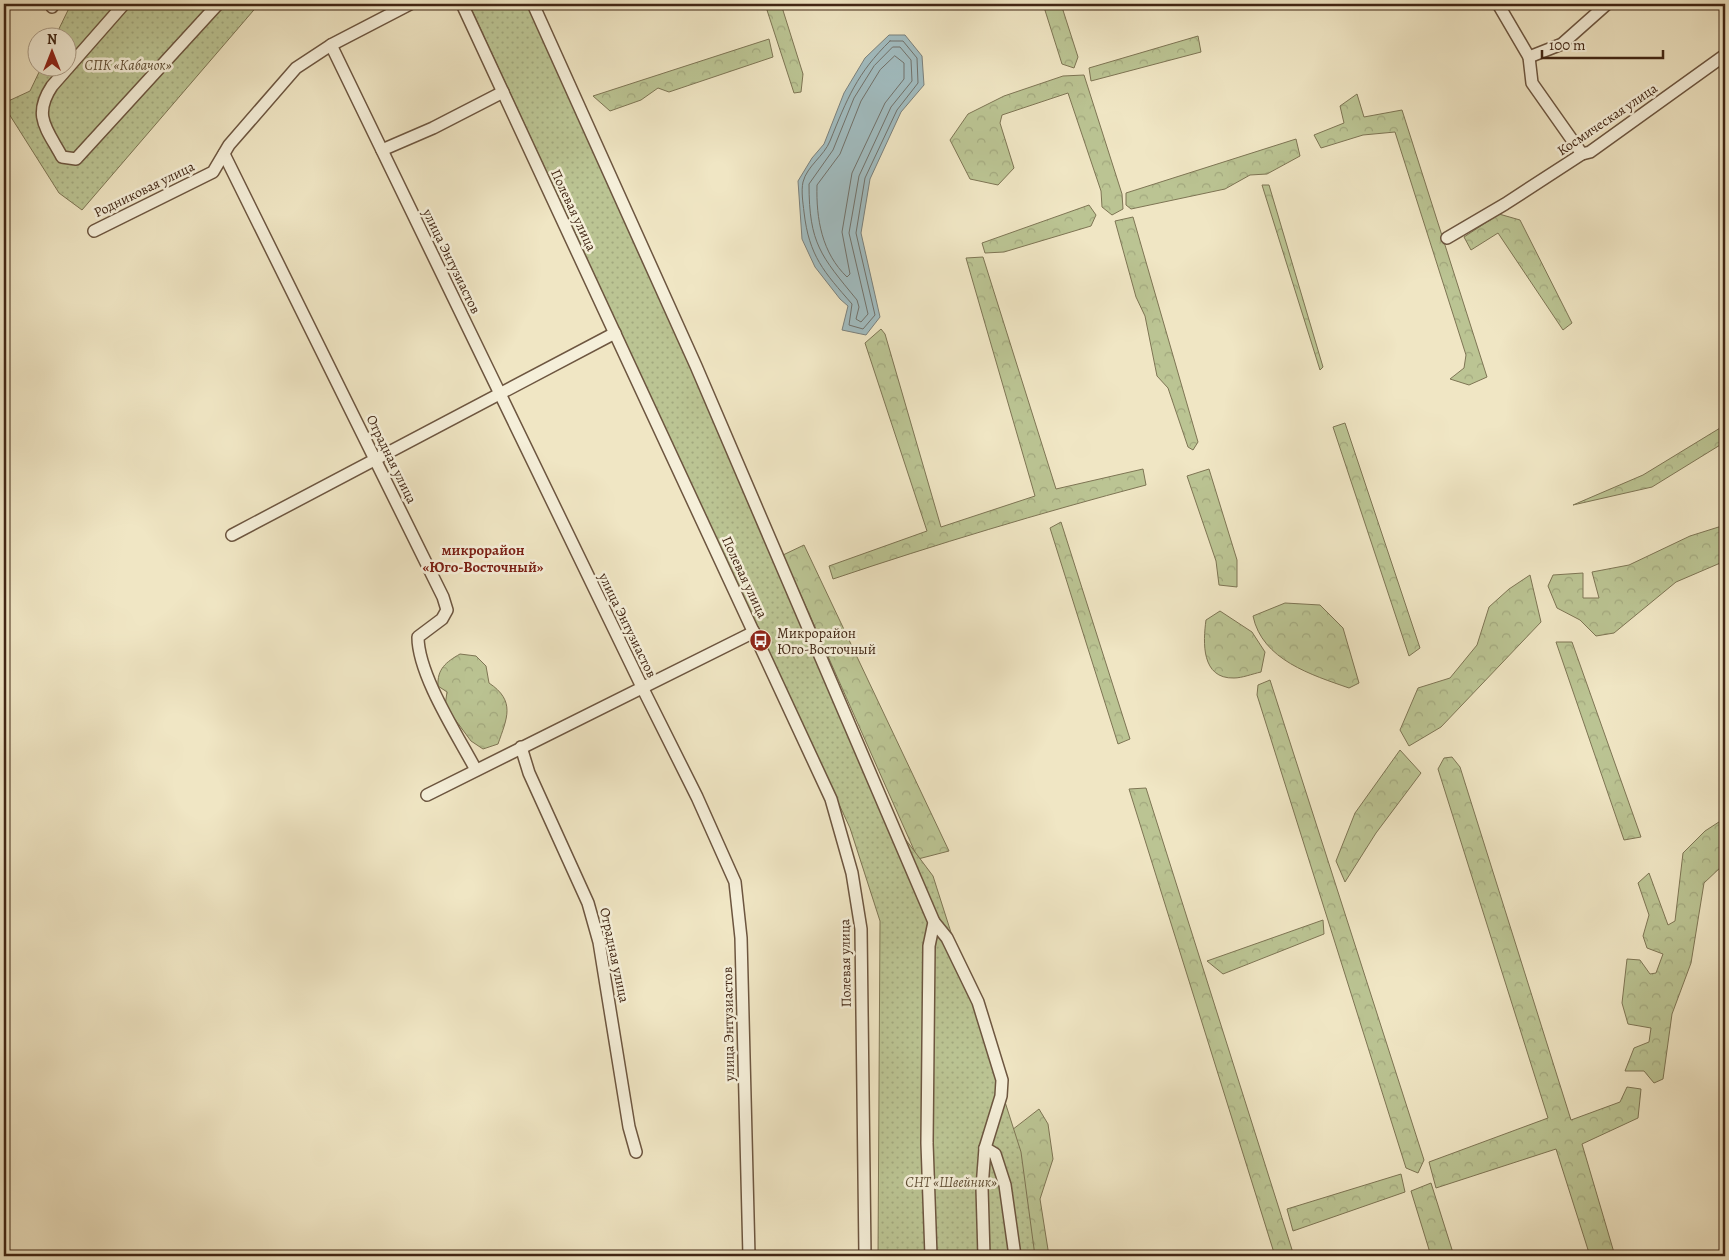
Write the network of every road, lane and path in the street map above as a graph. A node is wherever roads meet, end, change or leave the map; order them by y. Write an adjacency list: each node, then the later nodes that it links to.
1 (124, 4): 2 (street)
2 (218, 4)
3 (410, 4): 8 (street, Родниковая улица)
4 (462, 4): 11 (street, Полевая улица)
5 (533, 4): 26 (street)
6 (1498, 4): 10 (street)
7 (1607, 4): 10 (street)
8 (331, 44): 12 (street, улица Энтузиастов); 13 (street, Родниковая улица)
9 (1725, 55): 14 (street, Космическая улица)
10 (1529, 57): 14 (street)
11 (503, 92): 12 (street); 17 (street, Полевая улица)
12 (382, 150): 18 (street, улица Энтузиастов)
13 (224, 154): 15 (street, Родниковая улица); 19 (street, Отрадная улица)
14 (1582, 154): 16 (street, Космическая улица)
15 (94, 231)
16 (1447, 238)
17 (615, 333): 18 (street); 21 (street, Полевая улица)
18 (500, 395): 19 (street); 22 (street, улица Энтузиастов)
19 (376, 459): 20 (street); 24 (street, Отрадная улица)
20 (232, 535)
21 (754, 632): 22 (street); 30 (street, Полевая улица)
22 (643, 689): 23 (street); 29 (street, улица Энтузиастов)
23 (520, 747): 24 (street); 28 (street, Отрадная улица)
24 (476, 770): 25 (street)
25 (427, 795)
26 (934, 922): 27 (street); 31 (street)
27 (985, 1148): 32 (street); 33 (street)
28 (636, 1152)
29 (749, 1256)
30 (865, 1256)
31 (931, 1256)
32 (984, 1256)
33 (1015, 1256)

